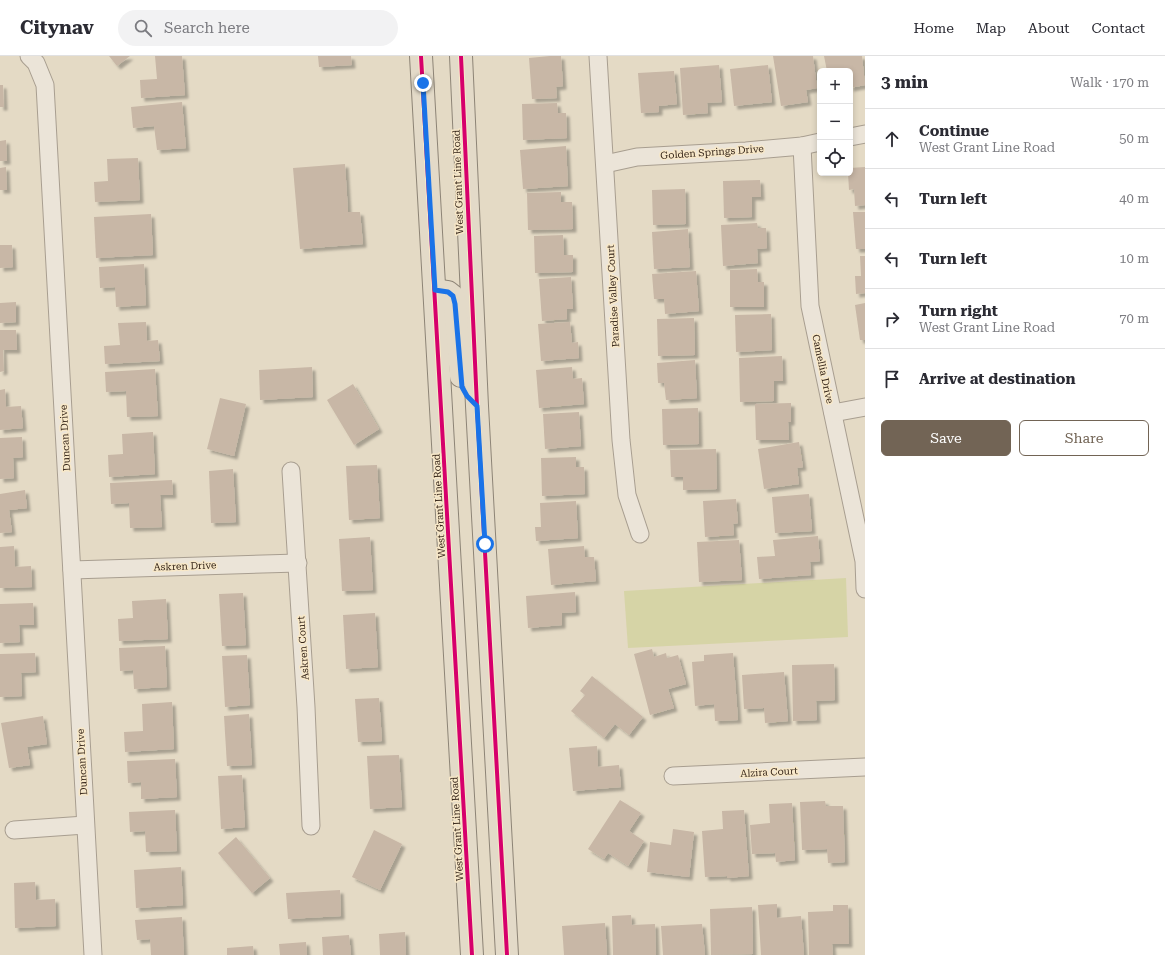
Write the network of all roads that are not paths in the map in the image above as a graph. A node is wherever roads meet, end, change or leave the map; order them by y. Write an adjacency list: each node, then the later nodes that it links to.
1 (29, 56): 17 (street, Duncan Drive)
2 (421, 56): 10 (main road, West Grant Line Road)
3 (461, 56): 11 (main road, West Grant Line Road)
4 (598, 56): 9 (street, Paradise Valley Court)
5 (865, 134): 6 (street)
6 (853, 136)
7 (817, 143): 8 (street, Golden Springs Drive)
8 (802, 146): 9 (street, Golden Springs Drive); 13 (street, Camellia Drive)
9 (605, 164): 15 (street, Paradise Valley Court)
10 (435, 290): 11 (main road); 25 (main road, West Grant Line Road)
11 (477, 406): 26 (main road, West Grant Line Road)
12 (865, 407): 13 (street)
13 (832, 413): 18 (street, Camellia Drive)
14 (290, 471): 16 (street, Askren Court)
15 (640, 534)
16 (298, 563): 17 (street, Askren Drive); 22 (street, Askren Court)
17 (72, 570): 21 (street, Duncan Drive)
18 (865, 589)
19 (865, 767): 20 (street, Alzira Court)
20 (673, 776)
21 (85, 825): 23 (street); 24 (street, Duncan Drive)
22 (311, 826)
23 (14, 830)
24 (93, 955)
25 (472, 955)
26 (507, 955)

